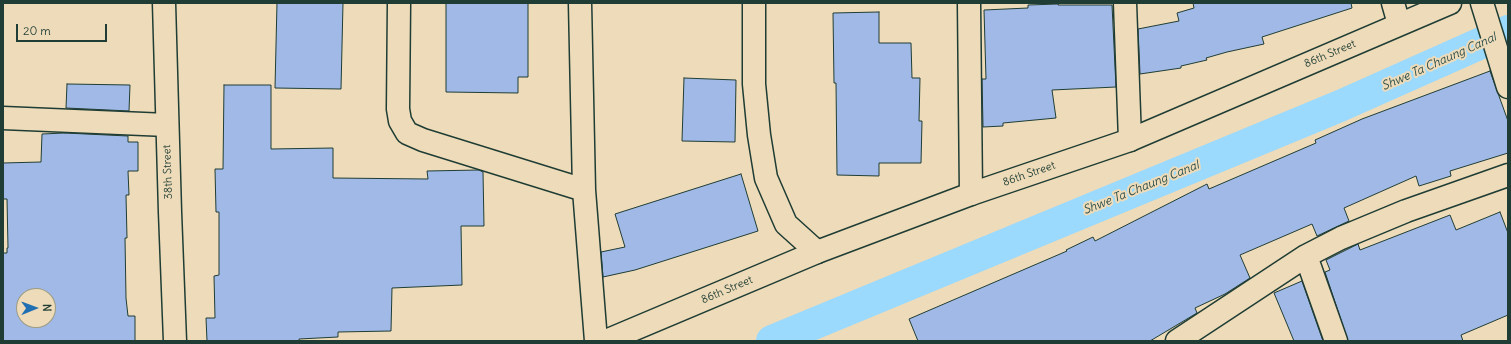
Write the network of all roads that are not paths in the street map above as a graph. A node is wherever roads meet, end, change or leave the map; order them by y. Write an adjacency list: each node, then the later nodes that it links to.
1 (164, 3): 13 (street, 38th Street)
2 (399, 3): 16 (street)
3 (580, 3): 16 (street)
4 (754, 3): 18 (street)
5 (969, 3): 17 (street)
6 (1126, 3): 14 (street)
7 (1393, 3): 10 (street)
8 (1450, 3): 10 (street, 86th Street)
9 (1485, 13): 11 (street)
10 (1400, 24): 14 (street, 86th Street)
11 (1508, 87)
12 (3, 118): 13 (street)
13 (167, 125): 21 (street, 38th Street)
14 (1130, 140): 17 (street, 86th Street)
15 (1508, 175): 19 (street)
16 (584, 190): 22 (street)
17 (971, 194): 18 (street, 86th Street)
18 (817, 252): 23 (street, 86th Street)
19 (1306, 256): 20 (street); 24 (street)
20 (1183, 340)
21 (175, 341)
22 (596, 341)
23 (606, 341)
24 (1336, 341)

